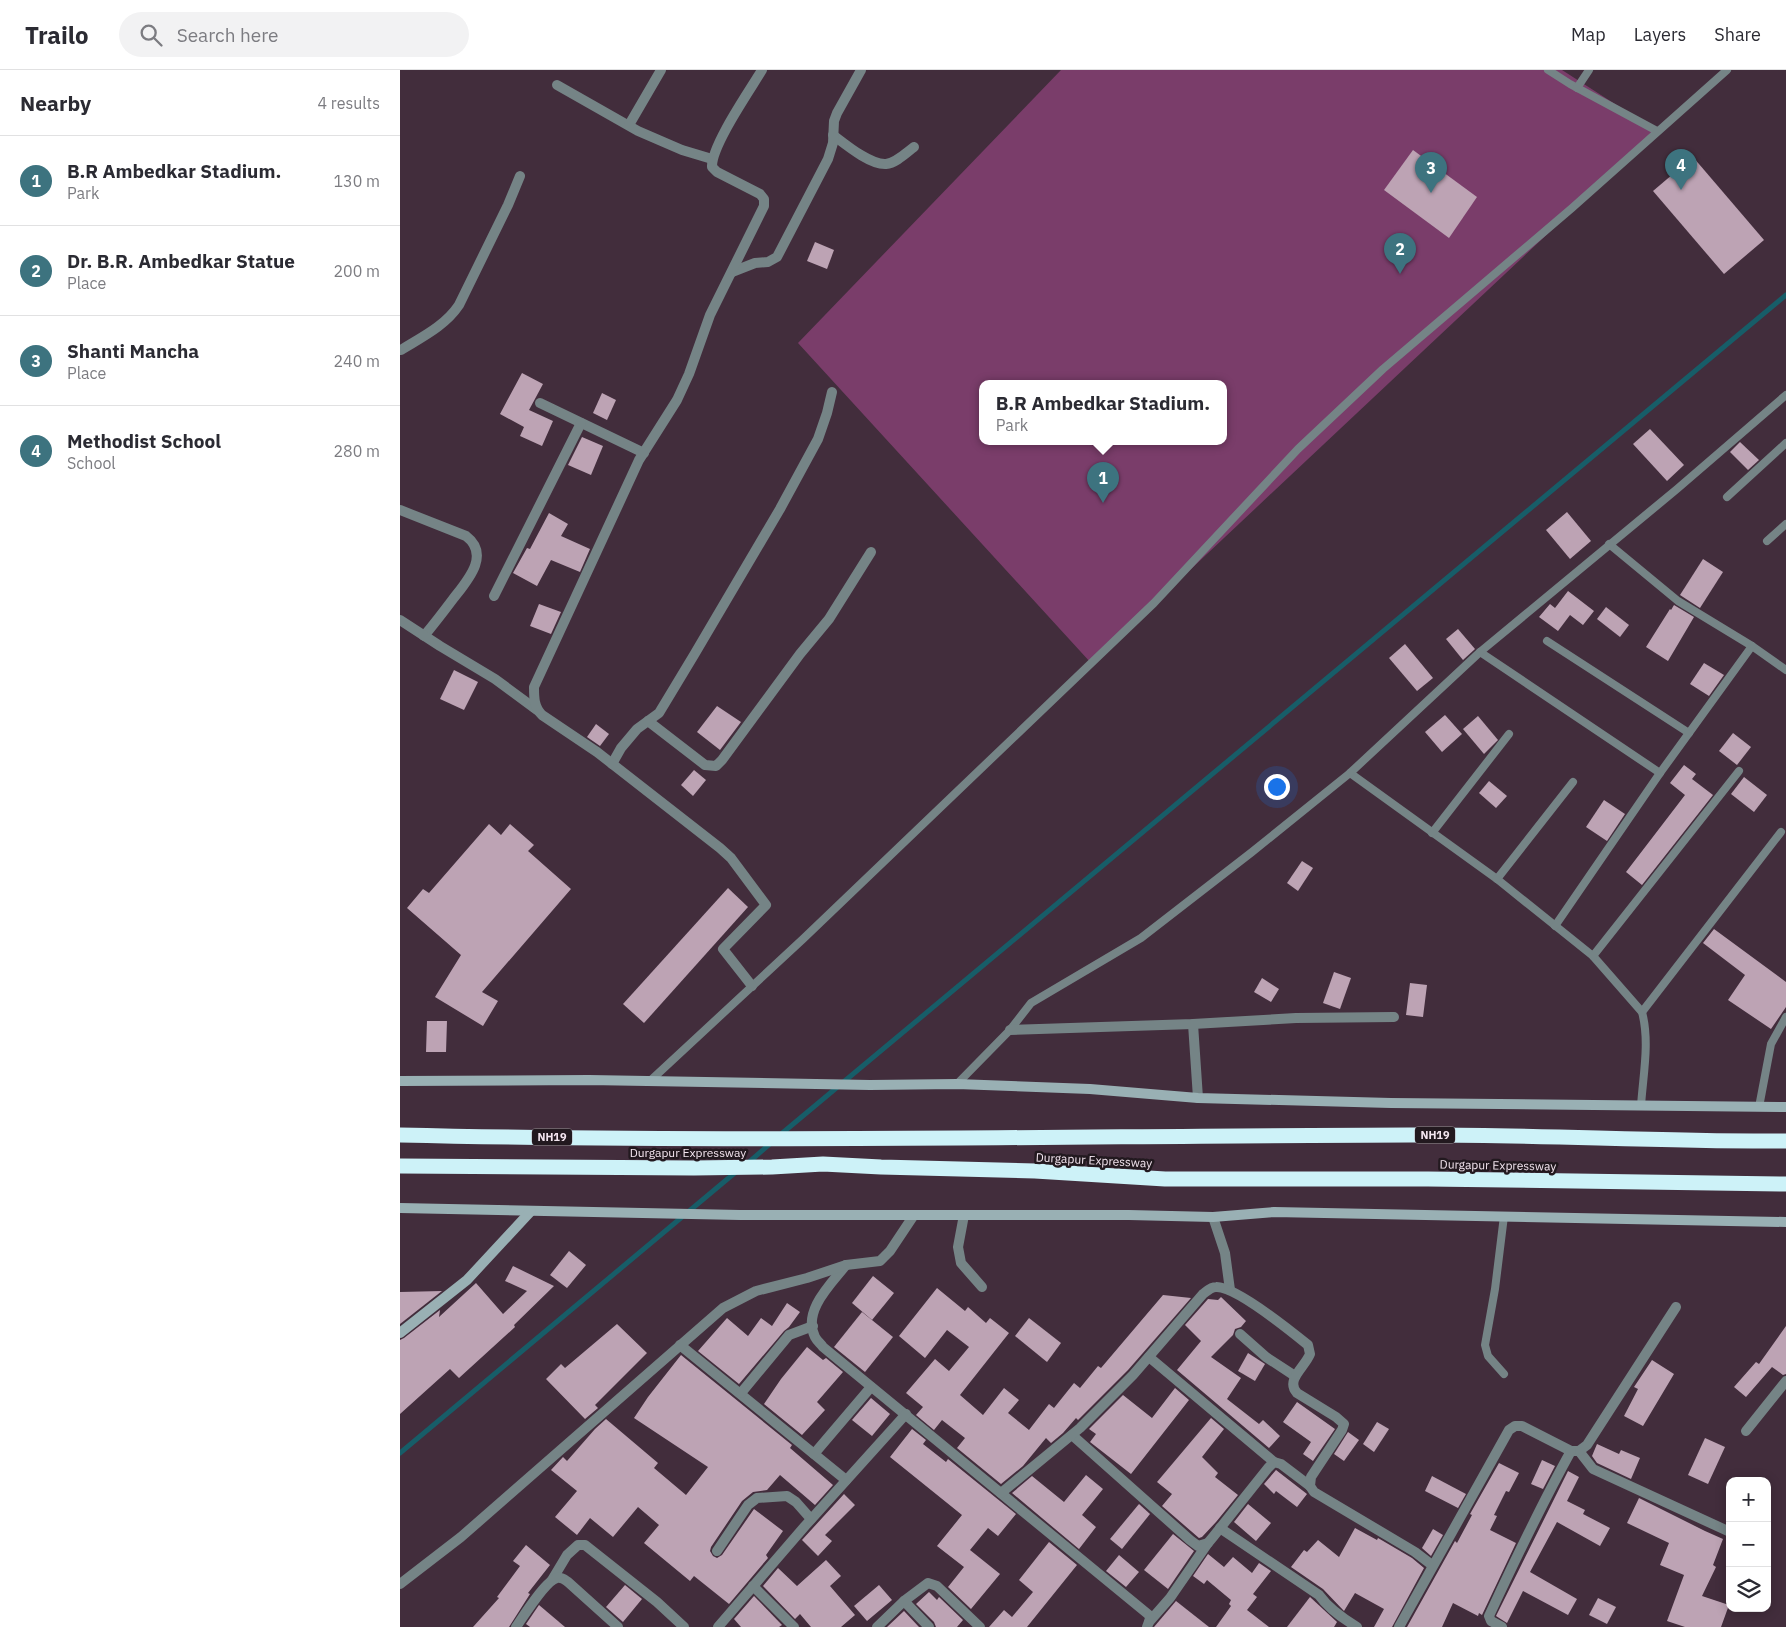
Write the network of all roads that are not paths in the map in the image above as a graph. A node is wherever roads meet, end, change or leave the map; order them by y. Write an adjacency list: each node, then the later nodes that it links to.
1 (661, 70): 9 (street)
2 (762, 70): 13 (street)
3 (861, 70): 11 (street)
4 (1548, 70): 8 (lane)
5 (1589, 70): 8 (lane)
6 (1727, 70): 10 (lane)
7 (557, 85): 9 (street)
8 (1577, 88): 10 (lane)
9 (629, 125): 13 (street)
10 (1657, 131): 50 (lane)
11 (833, 135): 12 (street); 15 (street)
12 (914, 147)
13 (712, 159): 15 (street)
14 (520, 176): 16 (street)
15 (732, 272): 22 (street)
16 (400, 350)
17 (832, 392): 37 (street)
18 (1786, 395): 27 (lane)
19 (540, 403): 20 (street)
20 (581, 422): 22 (street); 29 (street)
21 (1786, 443): 23 (lane)
22 (644, 453): 36 (street)
23 (1727, 497)
24 (400, 510): 31 (street)
25 (1786, 524): 26 (lane)
26 (1767, 541)
27 (1609, 544): 33 (lane); 34 (lane)
28 (871, 552): 37 (street)
29 (494, 596)
30 (400, 620): 31 (street)
31 (424, 636): 36 (street)
32 (1547, 641): 38 (lane)
33 (1752, 646): 35 (lane); 38 (lane)
34 (1480, 652): 42 (lane); 43 (lane)
35 (1786, 670)
36 (538, 710): 40 (street)
37 (648, 722): 40 (street)
38 (1689, 733): 43 (lane)
39 (1508, 734): 46 (lane)
40 (612, 764): 50 (street)
41 (1739, 771): 49 (lane)
42 (1350, 773): 46 (lane); 55 (lane)
43 (1660, 773): 48 (lane)
44 (1573, 782): 47 (lane)
45 (1781, 832): 51 (lane)
46 (1432, 833): 47 (lane)
47 (1497, 880): 48 (lane)
48 (1555, 926): 49 (lane)
49 (1593, 956): 51 (lane)
50 (752, 986): 57 (lane)
51 (1642, 1012): 60 (lane)
52 (1394, 1017): 54 (street)
53 (1786, 1017): 61 (lane)
54 (1192, 1024): 55 (street); 59 (street)
55 (1010, 1030): 58 (lane)
56 (400, 1081): 57 (street)
57 (650, 1081): 58 (street)
58 (957, 1084): 59 (street)
59 (1198, 1098): 60 (street)
60 (1641, 1106): 61 (street)
61 (1759, 1107): 62 (street)
62 (1786, 1107)
63 (400, 1135): 64 (highway, Durgapur Expressway / NH19)
64 (1786, 1141)
65 (400, 1166): 66 (highway, Durgapur Expressway)
66 (1786, 1184)
67 (400, 1208): 68 (street)
68 (531, 1210): 69 (street); 79 (street)
69 (914, 1215): 70 (street); 74 (street)
70 (964, 1215): 72 (street); 75 (street)
71 (1504, 1216): 72 (street); 73 (street); 83 (lane)
72 (1213, 1217): 76 (street)
73 (1786, 1222)
74 (846, 1265): 78 (street); 81 (street)
75 (982, 1286)
76 (1230, 1290): 82 (street); 84 (street)
77 (1676, 1307): 91 (street)
78 (812, 1326): 86 (street); 87 (street)
79 (400, 1333)
80 (1240, 1334): 84 (street)
81 (680, 1344): 87 (street); 104 (street)
82 (1149, 1357): 90 (street); 93 (street)
83 (1504, 1374)
84 (1295, 1376): 95 (street)
85 (1786, 1381): 89 (street)
86 (871, 1387): 88 (street); 92 (street)
87 (741, 1393): 92 (street)
88 (906, 1414): 94 (street); 96 (street)
89 (1746, 1431)
90 (1072, 1434): 96 (street); 100 (street)
91 (1576, 1451): 99 (street); 102 (street); 118 (street)
92 (814, 1454): 94 (street)
93 (1274, 1462): 95 (street); 98 (street)
94 (846, 1480): 97 (street)
95 (1310, 1486): 102 (street)
96 (1001, 1493): 107 (street)
97 (811, 1519): 101 (street); 105 (street)
98 (1220, 1528): 100 (street); 116 (street)
99 (1726, 1530)
100 (1208, 1543): 107 (street)
101 (717, 1551)
102 (1432, 1565): 117 (street)
103 (552, 1580): 108 (street); 109 (street); 110 (street)
104 (400, 1584)
105 (753, 1586): 111 (street); 112 (street)
106 (904, 1602): 113 (street); 114 (street); 115 (street)
107 (1148, 1625)
108 (516, 1627)
109 (618, 1627)
110 (684, 1627)
111 (718, 1627)
112 (794, 1627)
113 (877, 1627)
114 (929, 1627)
115 (980, 1627)
116 (1356, 1627)
117 (1399, 1627)
118 (1502, 1627)

